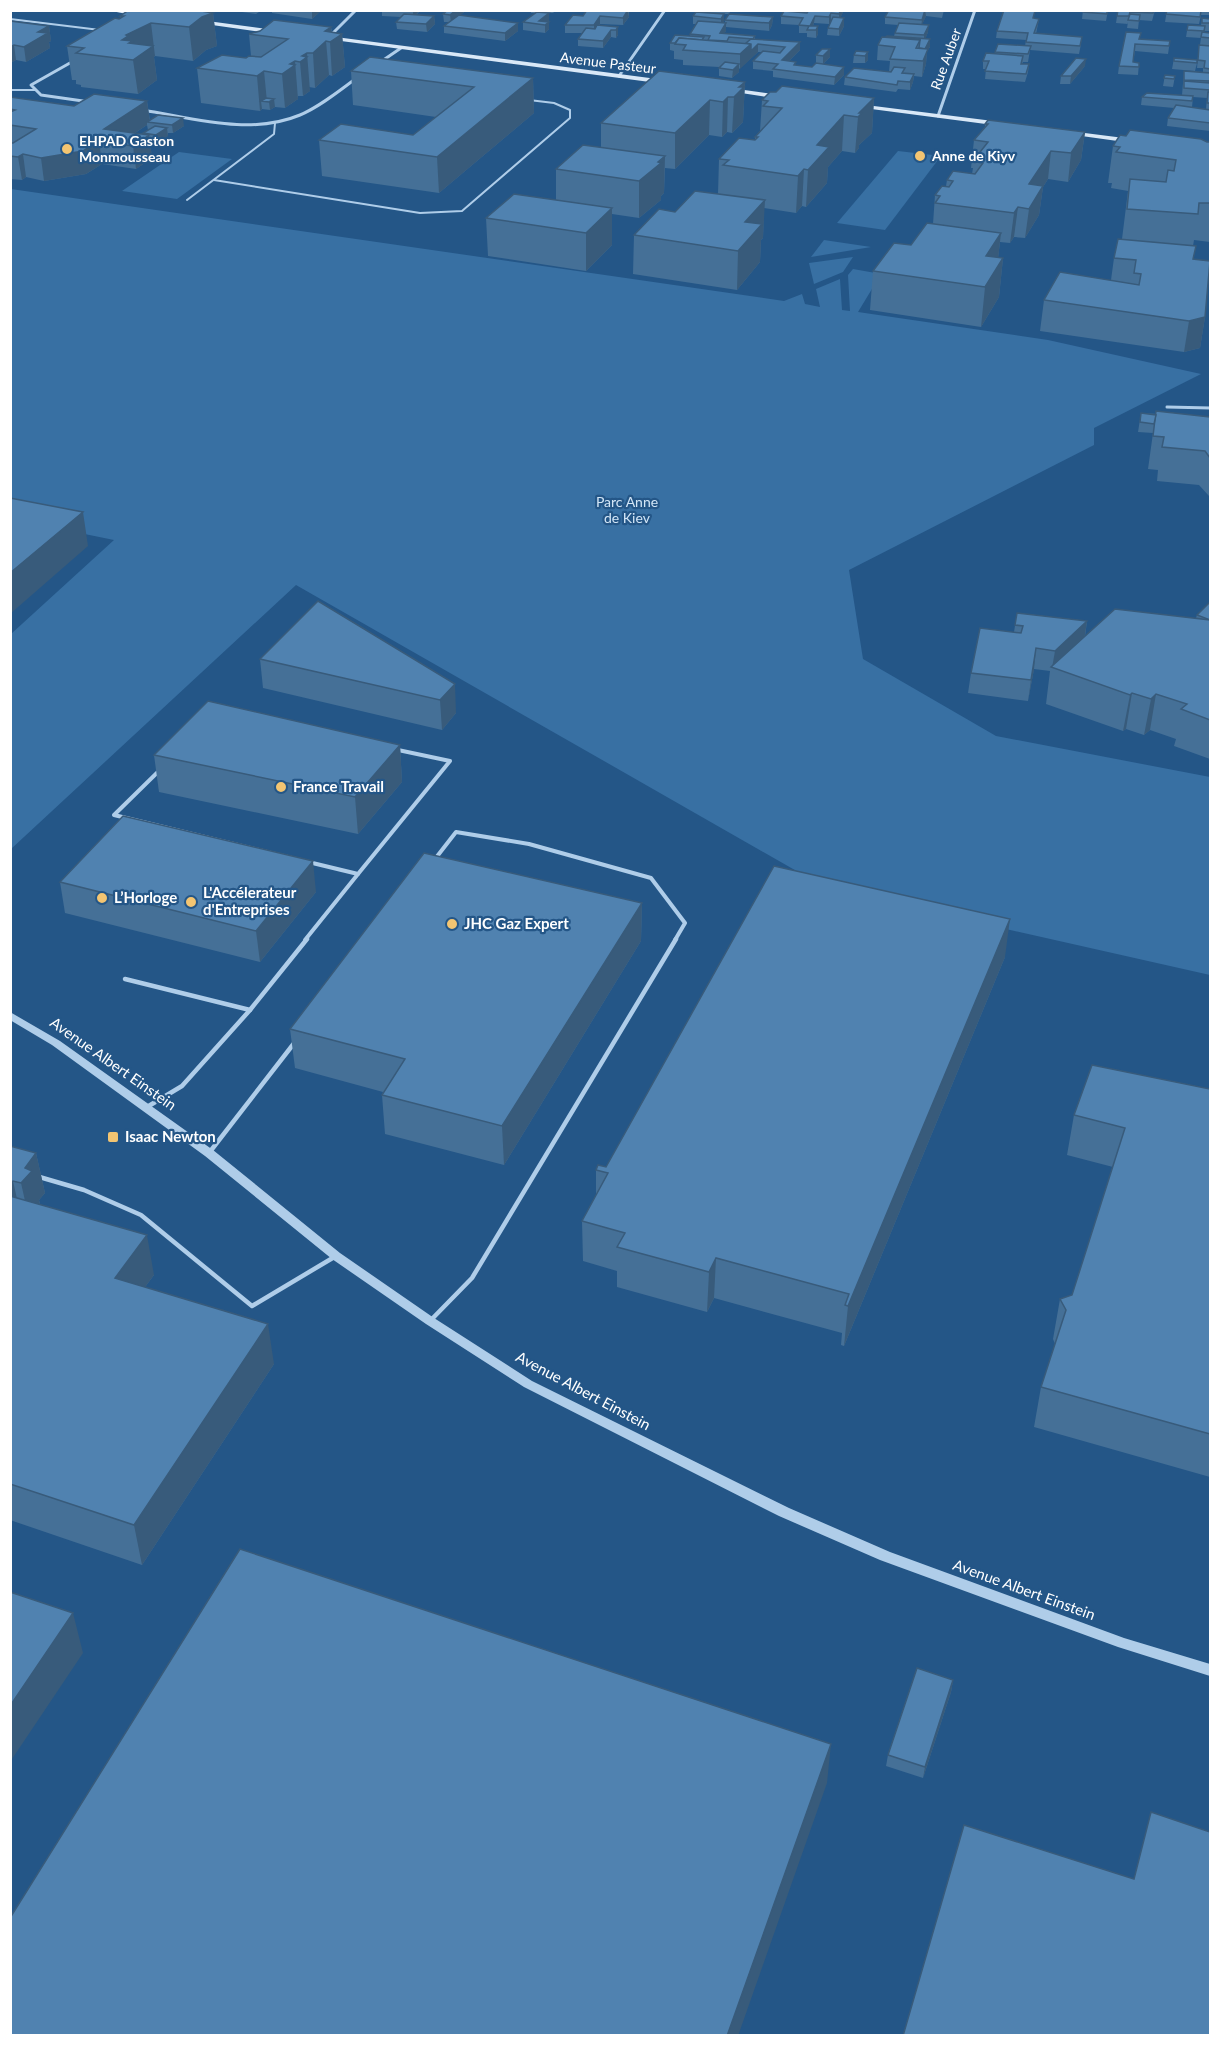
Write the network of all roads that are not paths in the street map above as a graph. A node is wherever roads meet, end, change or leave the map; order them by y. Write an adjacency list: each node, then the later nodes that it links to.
1 (110, 10): 5 (main road)
2 (356, 10): 11 (street)
3 (665, 10): 16 (street)
4 (975, 10): 28 (street, Rue Auber)
5 (149, 16)
6 (10, 19): 8 (lane)
7 (195, 21): 9 (main road)
8 (110, 32)
9 (285, 33)
10 (318, 37): 11 (main road, Avenue Pasteur)
11 (328, 38): 12 (main road, Avenue Pasteur)
12 (401, 48): 14 (street); 16 (main road, Avenue Pasteur)
13 (81, 56): 22 (street)
14 (375, 66)
15 (366, 72): 17 (street)
16 (619, 76): 19 (main road, Avenue Pasteur)
17 (357, 78): 18 (lane); 29 (street)
18 (369, 79)
19 (674, 83)
20 (717, 88): 23 (main road)
21 (10, 90): 22 (lane)
22 (36, 90): 25 (street)
23 (795, 98)
24 (519, 99): 33 (lane)
25 (99, 103)
26 (854, 106): 28 (main road)
27 (134, 109): 29 (street)
28 (938, 116): 30 (main road)
29 (275, 123): 33 (lane)
30 (1007, 125)
31 (1064, 132): 32 (main road)
32 (1143, 142)
33 (214, 180): 34 (lane)
34 (186, 200)
35 (1167, 407): 36 (lane)
36 (1210, 408)
37 (434, 860): 47 (lane)
38 (358, 874): 38 (lane); 40 (lane)
39 (125, 980): 40 (lane)
40 (250, 1010): 43 (lane)
41 (10, 1015): 43 (street, Avenue Albert Einstein)
42 (297, 1040): 44 (lane)
43 (147, 1107): 44 (street, Avenue Albert Einstein)
44 (209, 1153): 46 (street, Avenue Albert Einstein)
45 (32, 1174): 46 (lane)
46 (336, 1256): 47 (street, Avenue Albert Einstein)
47 (430, 1322): 48 (street, Avenue Albert Einstein)
48 (1210, 1670)

